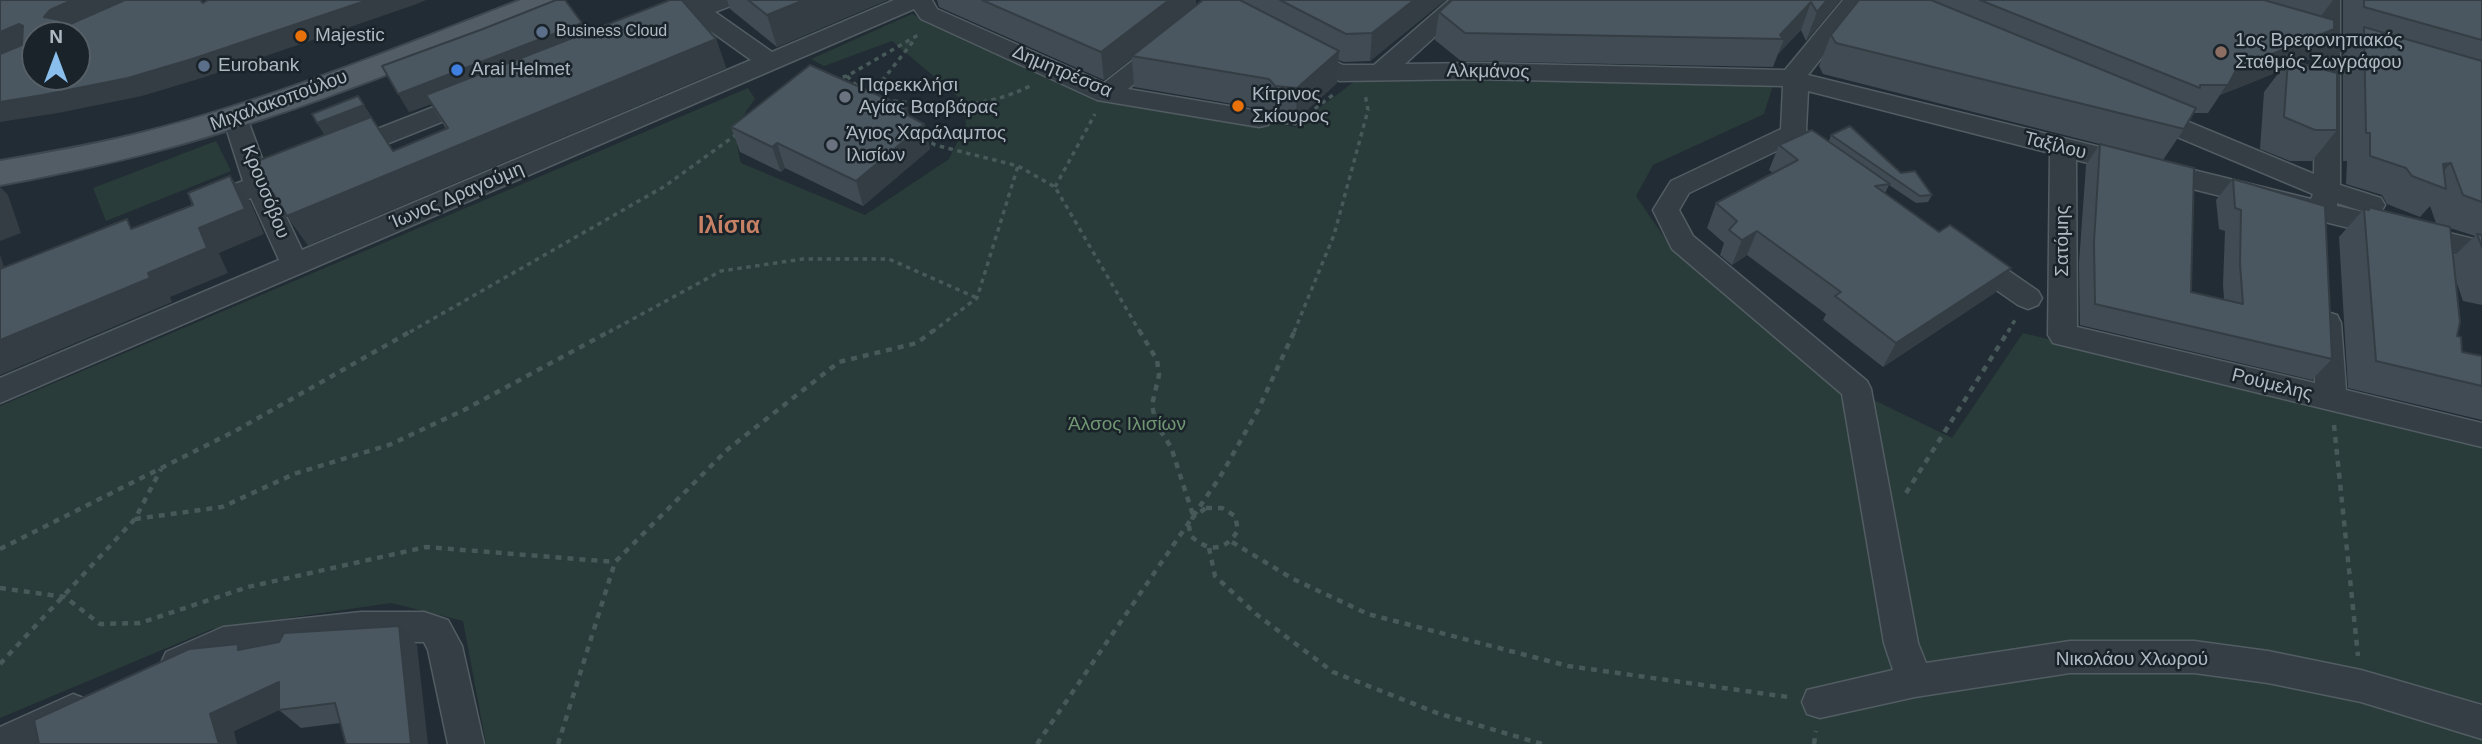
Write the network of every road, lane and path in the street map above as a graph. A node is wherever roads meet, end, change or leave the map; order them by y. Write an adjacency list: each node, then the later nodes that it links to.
1 (478, 0): 36 (main road, Μιχαλακοπούλου)
2 (549, 0): 26 (main road, Μιχαλακοπούλου)
3 (726, 0): 8 (street)
4 (1463, 0): 18 (street)
5 (1856, 0): 20 (street)
6 (2328, 0): 14 (street)
7 (1215, 2): 10 (street); 23 (street)
8 (690, 5): 12 (street); 16 (street)
9 (920, 12): 16 (street, Ίωνος Δραγούμη); 17 (street, Δημητρέσσα); 19 (path); 24 (path)
10 (1241, 20)
11 (2300, 34): 14 (street)
12 (627, 39)
13 (1278, 40): 18 (street, Αλκμάνος)
14 (2326, 41): 15 (street); 40 (street)
15 (2352, 48)
16 (770, 62): 45 (street, Ίωνος Δραγούμη)
17 (1055, 71): 23 (street, Δημητρέσσα); 24 (path)
18 (1371, 72): 20 (street, Αλκμάνος); 28 (path); 54 (path)
19 (848, 76): 21 (path); 24 (path)
20 (1794, 79): 30 (street); 33 (street, Ταξίλου)
21 (824, 82)
22 (500, 89): 38 (street)
23 (1106, 94): 27 (street, Δημητρέσσα); 39 (path)
24 (868, 98)
25 (2120, 104): 32 (street)
26 (236, 118): 36 (main road, Μιχαλακοπούλου); 38 (street, Κρουσόβου)
27 (1259, 119)
28 (1295, 124)
29 (744, 129): 53 (path)
30 (1793, 132): 34 (street); 56 (street)
31 (917, 134): 35 (path)
32 (2195, 135): 37 (street); 40 (street)
33 (2063, 148): 37 (street, Ταξίλου); 49 (street, Σατόμης)
34 (1834, 163)
35 (1018, 166): 39 (path); 47 (path)
36 (5, 169)
37 (2177, 176): 40 (street, Ταξίλου)
38 (258, 185): 41 (street); 45 (street, Κρουσόβου)
39 (1055, 187): 54 (path)
40 (2324, 213): 42 (street, Ταξίλου); 44 (street, Ταξίλου)
41 (181, 216)
42 (2482, 242)
43 (1953, 246): 48 (street)
44 (2482, 251)
45 (295, 265): 50 (street, Ίωνος Δραγούμη)
46 (2326, 292): 51 (street)
47 (977, 298): 55 (path); 60 (path)
48 (2028, 298): 56 (path)
49 (2063, 335): 51 (street, Ρούμελης)
50 (0, 391)
51 (2331, 399): 52 (street, Ρούμελης); 66 (path)
52 (2482, 435)
53 (161, 468): 55 (path); 59 (path)
54 (1193, 516): 57 (path); 58 (path); 74 (path)
55 (135, 519): 62 (path)
56 (1882, 531): 65 (street)
57 (1232, 542): 58 (path); 68 (path)
58 (1209, 548): 75 (path)
59 (0, 549)
60 (615, 562): 62 (path); 73 (path)
61 (0, 588): 62 (path)
62 (65, 597): 63 (path)
63 (0, 664)
64 (147, 677): 72 (street)
65 (1915, 681): 66 (street, Νικολάου Χλωρού); 68 (street, Νικολάου Χλωρού)
66 (2361, 685): 69 (street, Νικολάου Χλωρού)
67 (97, 700): 70 (street)
68 (1820, 702)
69 (2482, 722)
70 (36, 736): 71 (street)
71 (3, 744)
72 (466, 744)
73 (558, 744)
74 (1037, 744)
75 (1542, 744)

